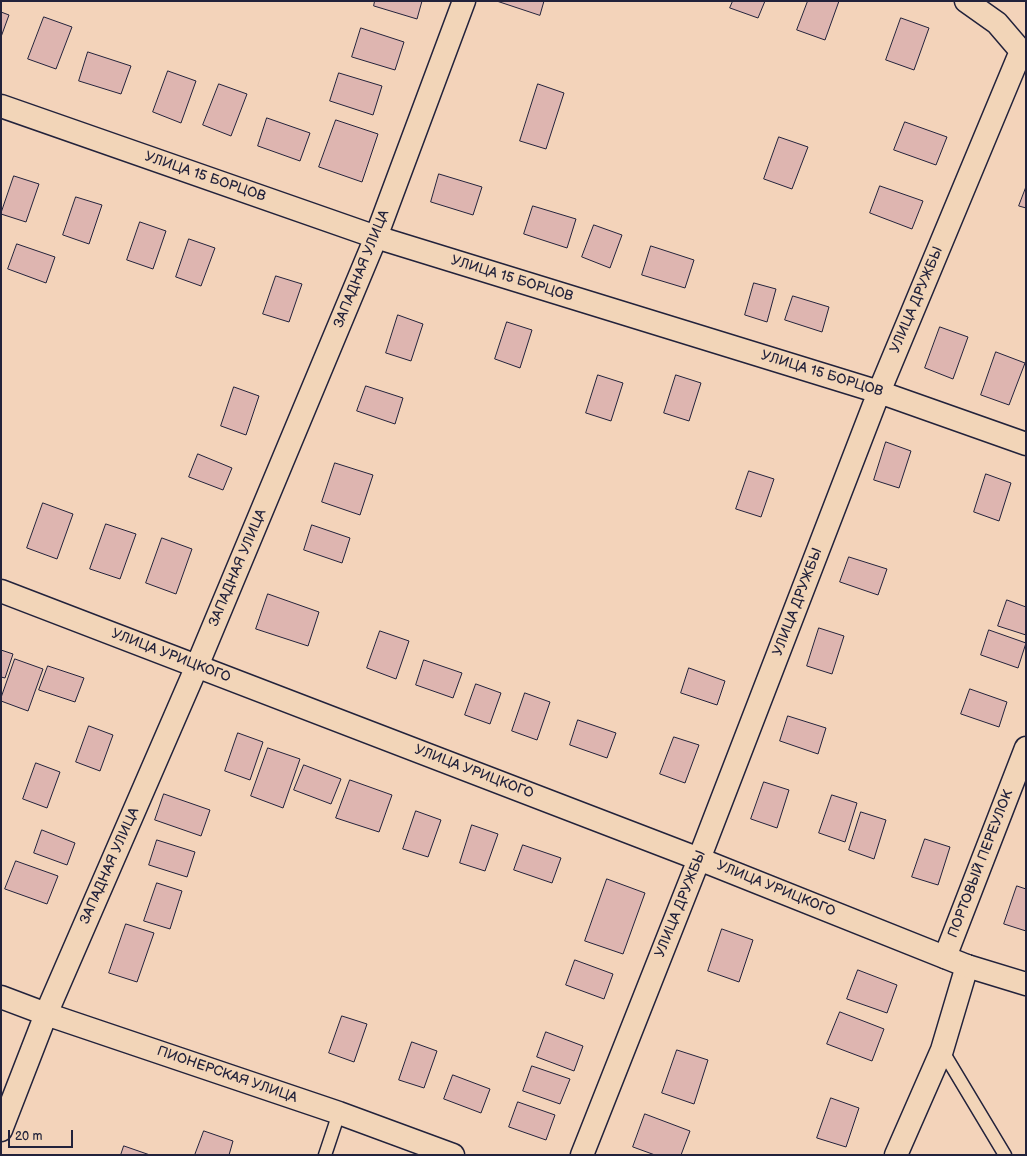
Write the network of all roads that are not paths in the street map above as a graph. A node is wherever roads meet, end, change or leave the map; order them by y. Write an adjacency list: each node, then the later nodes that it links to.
1 (464, 1): 5 (street, ЗАПАДНАЯ УЛИЦА)
2 (966, 1): 3 (street)
3 (1023, 53): 6 (street, УЛИЦА ДРУЖБЫ)
4 (1, 106): 5 (street, УЛИЦА 15 БОРЦОВ)
5 (376, 237): 6 (street, УЛИЦА 15 БОРЦОВ); 9 (street, ЗАПАДНАЯ УЛИЦА)
6 (879, 392): 7 (street, УЛИЦА 15 БОРЦОВ); 11 (street, УЛИЦА ДРУЖБЫ)
7 (1026, 444)
8 (1, 591): 9 (street, УЛИЦА УРИЦКОГО)
9 (197, 666): 11 (street, УЛИЦА УРИЦКОГО); 16 (street, ЗАПАДНАЯ УЛИЦА)
10 (1026, 748): 12 (street, ПОРТОВЫЙ ПЕРЕУЛОК)
11 (699, 859): 12 (street, УЛИЦА УРИЦКОГО); 22 (street, УЛИЦА ДРУЖБЫ)
12 (945, 957): 13 (street, УЛИЦА УРИЦКОГО)
13 (967, 966): 14 (street, УЛИЦА УРИЦКОГО); 17 (street)
14 (1026, 984)
15 (1, 997): 16 (street, ПИОНЕРСКАЯ УЛИЦА)
16 (46, 1014): 18 (street, ПИОНЕРСКАЯ УЛИЦА); 19 (street, ЗАПАДНАЯ УЛИЦА)
17 (942, 1050): 23 (street); 24 (lane)
18 (340, 1113): 20 (lane); 21 (street, ПИОНЕРСКАЯ УЛИЦА)
19 (1, 1130)
20 (325, 1155)
21 (453, 1155)
22 (582, 1155)
23 (896, 1155)
24 (1005, 1155)

